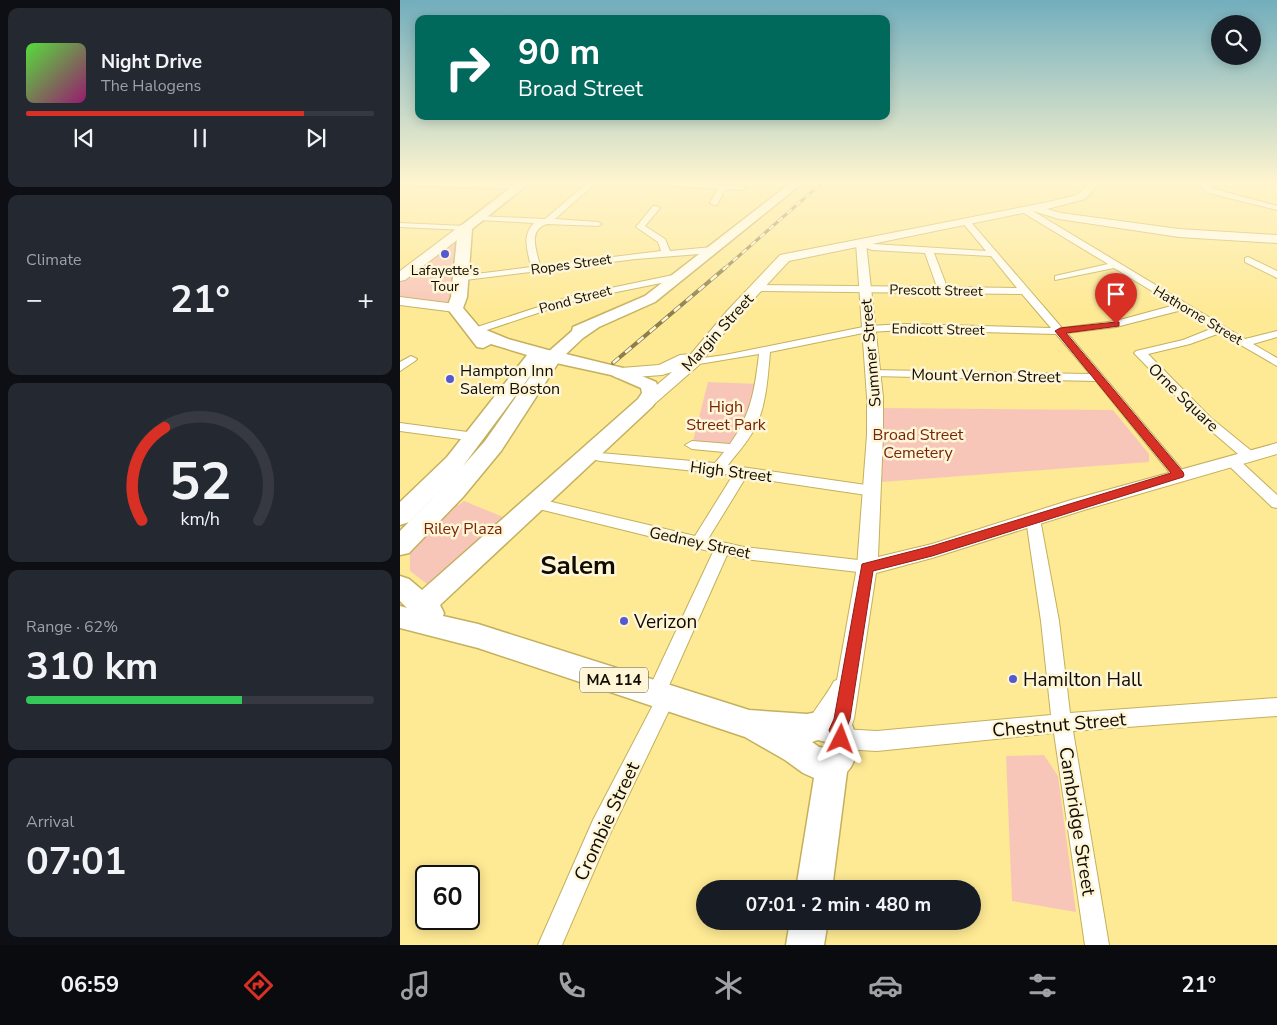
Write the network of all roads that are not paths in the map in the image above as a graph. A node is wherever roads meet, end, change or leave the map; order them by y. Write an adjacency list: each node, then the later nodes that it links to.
1 (470, 225): 10 (highway)
2 (537, 225): 19 (street)
3 (642, 225): 15 (street)
4 (744, 225): 13 (main road)
5 (950, 225): 12 (main road)
6 (969, 225): 16 (street)
7 (1050, 225): 18 (street, Hathorne Street)
8 (1122, 225): 11 (main road)
9 (400, 226): 10 (street)
10 (466, 228): 21 (main road); 24 (highway)
11 (1277, 239)
12 (861, 243): 14 (street, Margin Street); 25 (main road, Margin Street); 26 (street, Summer Street)
13 (712, 250): 15 (street, Ropes Street); 22 (main road)
14 (928, 250): 16 (street, Margin Street); 27 (street)
15 (666, 253): 19 (street, Ropes Street)
16 (995, 254): 28 (street)
17 (1248, 260): 20 (street)
18 (1116, 265): 23 (street); 30 (street, Hathorne Street)
19 (536, 269): 24 (street, Ropes Street)
20 (1276, 274)
21 (400, 277)
22 (678, 277): 35 (street, Pond Street); 41 (main road)
23 (1058, 278)
24 (460, 279): 31 (highway)
25 (756, 288): 26 (street, Prescott Street); 38 (main road, Margin Street)
26 (864, 289): 27 (street, Prescott Street); 32 (street, Summer Street)
27 (943, 290): 28 (street, Prescott Street)
28 (1026, 291): 36 (street)
29 (400, 301): 31 (street)
30 (1184, 306): 33 (street, Hathorne Street); 36 (street, Endicott Street)
31 (455, 308): 35 (highway)
32 (868, 329): 36 (street, Endicott Street); 39 (street, Endicott Street); 45 (street, Summer Street)
33 (1221, 329): 37 (street, Hathorne Street); 55 (street, Orne Square)
34 (1274, 330): 37 (street)
35 (475, 331): 41 (highway)
36 (1060, 331): 47 (street)
37 (1243, 343): 43 (street, Hathorne Street)
38 (705, 346): 42 (main road, Margin Street); 46 (main road)
39 (765, 350): 42 (street, Endicott Street); 53 (street)
40 (411, 359): 44 (street)
41 (543, 359): 46 (main road); 48 (main road); 50 (highway); 66 (highway)
42 (694, 362): 48 (main road, Margin Street)
43 (1277, 363)
44 (400, 368)
45 (872, 372): 47 (street, Mount Vernon Street); 60 (street, Summer Street)
46 (621, 373): 48 (main road)
47 (1099, 378): 59 (street)
48 (648, 394): 54 (main road)
49 (400, 427): 50 (street)
50 (475, 437): 63 (highway)
51 (692, 445): 53 (street)
52 (1277, 448): 55 (street)
53 (735, 449): 57 (street)
54 (589, 454): 57 (street, High Street); 61 (main road)
55 (1249, 456): 56 (street)
56 (1232, 461): 59 (street); 62 (street)
57 (719, 468): 58 (street, High Street)
58 (742, 471): 60 (street, High Street); 65 (street)
59 (1179, 475): 64 (street)
60 (873, 491): 68 (street, Summer Street)
61 (535, 503): 65 (street, Gedney Street); 70 (main road)
62 (1277, 503)
63 (400, 516)
64 (1033, 519): 68 (street); 73 (street, Cambridge Street)
65 (698, 543): 67 (street, Gedney Street)
66 (400, 546)
67 (722, 549): 68 (street, Gedney Street); 71 (street, Crombie Street)
68 (866, 567): 74 (street, Summer Street)
69 (400, 586): 70 (main road, MA 114)
70 (411, 611): 71 (main road, MA 114)
71 (660, 696): 74 (main road, MA 114); 77 (street, Crombie Street)
72 (1277, 707): 73 (street, Chestnut Street)
73 (1063, 723): 74 (street, Chestnut Street); 79 (street, Cambridge Street)
74 (822, 743): 75 (main road, Summer Street)
75 (815, 880)
76 (808, 930): 78 (main road)
77 (550, 945)
78 (805, 945)
79 (1097, 945)

